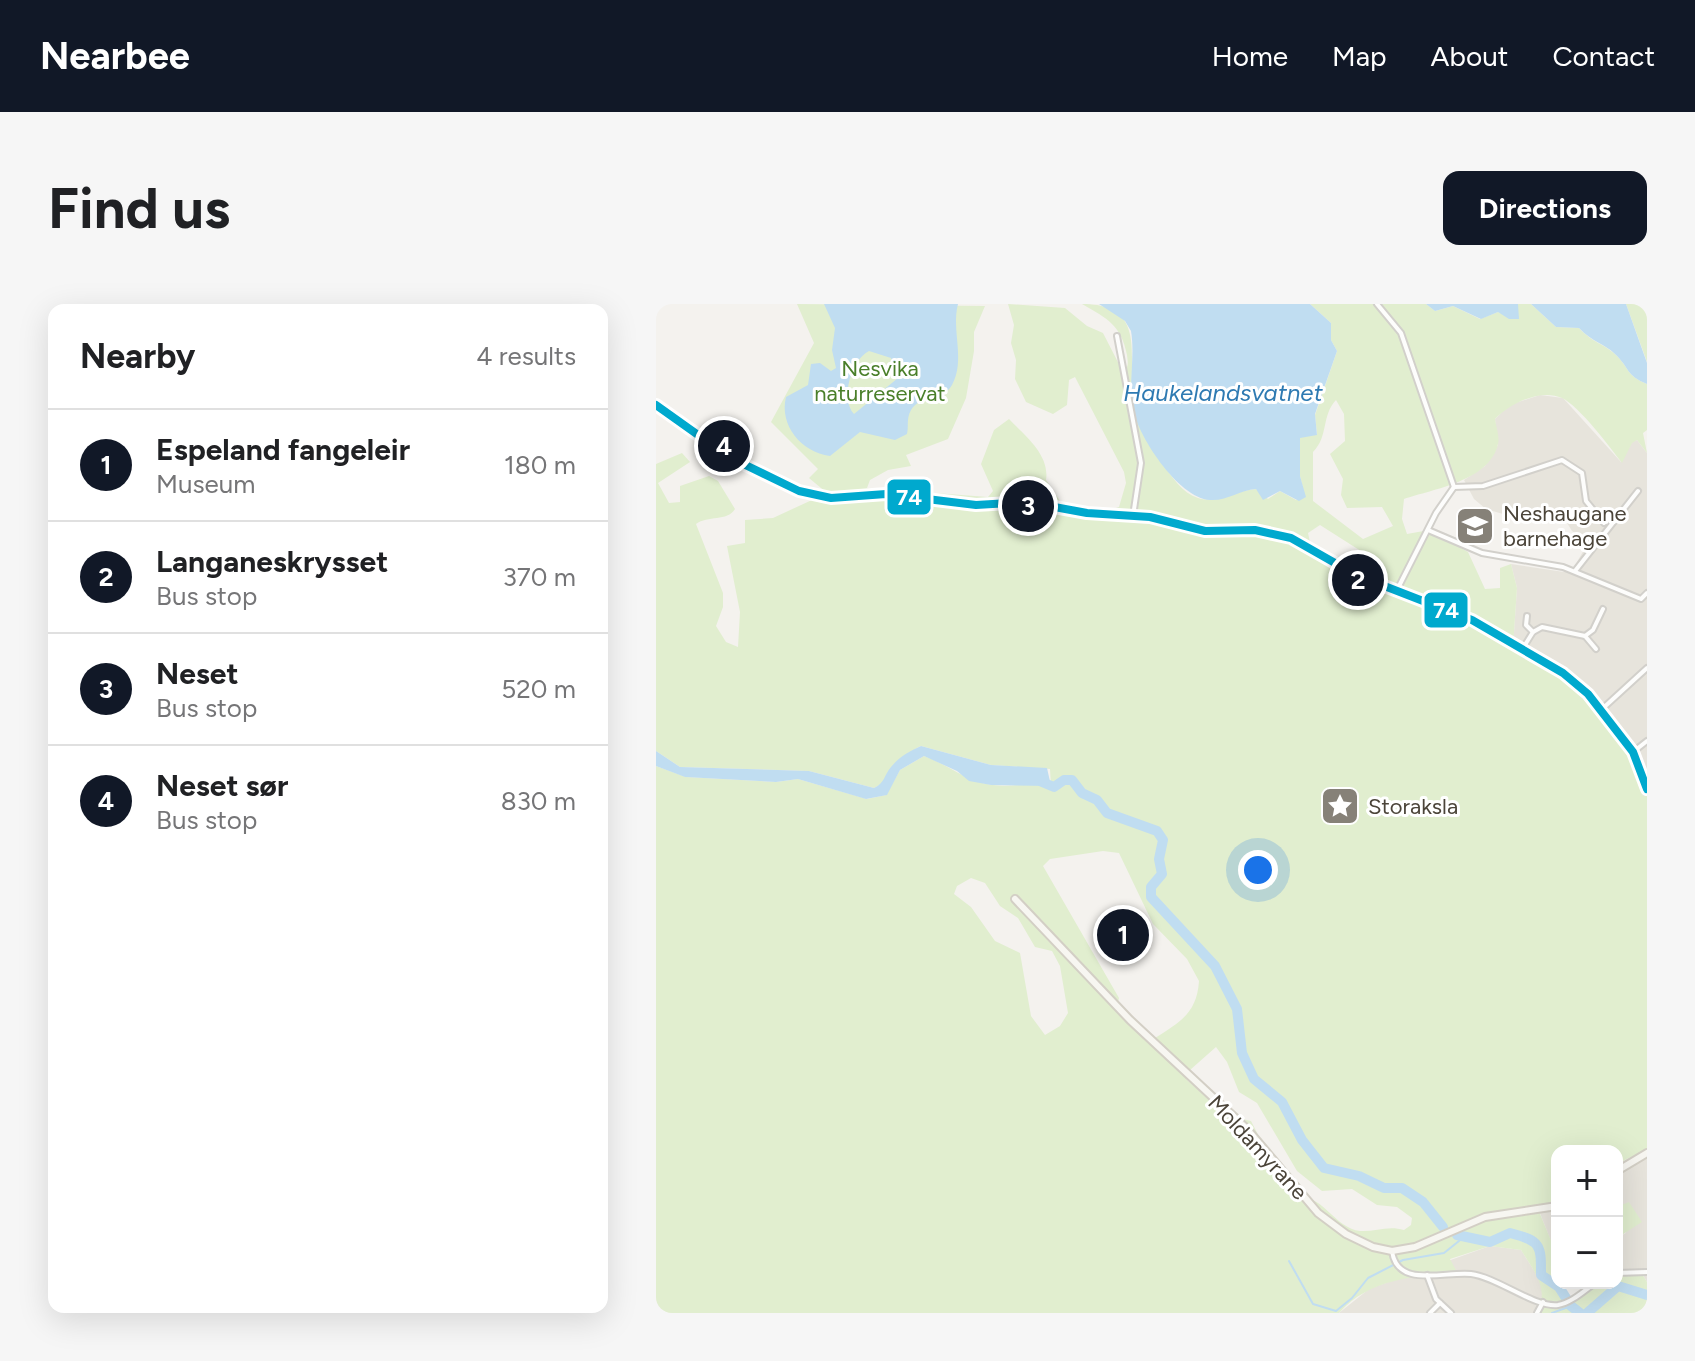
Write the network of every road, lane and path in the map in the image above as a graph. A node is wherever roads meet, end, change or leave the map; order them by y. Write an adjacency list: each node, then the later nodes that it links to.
1 (1377, 304): 4 (street)
2 (1117, 336): 6 (street)
3 (656, 405): 6 (main road)
4 (1454, 487): 7 (street); 8 (street)
5 (1638, 491): 9 (street)
6 (1133, 516): 10 (main road)
7 (1604, 523)
8 (1428, 530): 9 (street); 10 (street)
9 (1575, 571): 11 (street)
10 (1396, 592): 16 (main road)
11 (1647, 593)
12 (1603, 609): 15 (street)
13 (1527, 616): 14 (street)
14 (1533, 632): 15 (street); 16 (street)
15 (1585, 636): 17 (street)
16 (1523, 648): 19 (main road)
17 (1596, 649)
18 (1647, 668): 19 (street)
19 (1601, 710): 21 (main road)
20 (1647, 741): 21 (street)
21 (1633, 752): 22 (main road)
22 (1647, 789)
23 (1015, 899): 27 (main road, Moldamyrane)
24 (1647, 1153): 25 (main road)
25 (1623, 1167)
26 (1551, 1207): 27 (main road)
27 (1392, 1251): 30 (street)
28 (1647, 1272): 29 (street)
29 (1623, 1273)
30 (1427, 1275): 32 (street); 33 (street)
31 (1586, 1289): 32 (street)
32 (1543, 1302): 36 (street)
33 (1440, 1303): 34 (street); 35 (street)
34 (1430, 1313)
35 (1451, 1313)
36 (1537, 1313)

